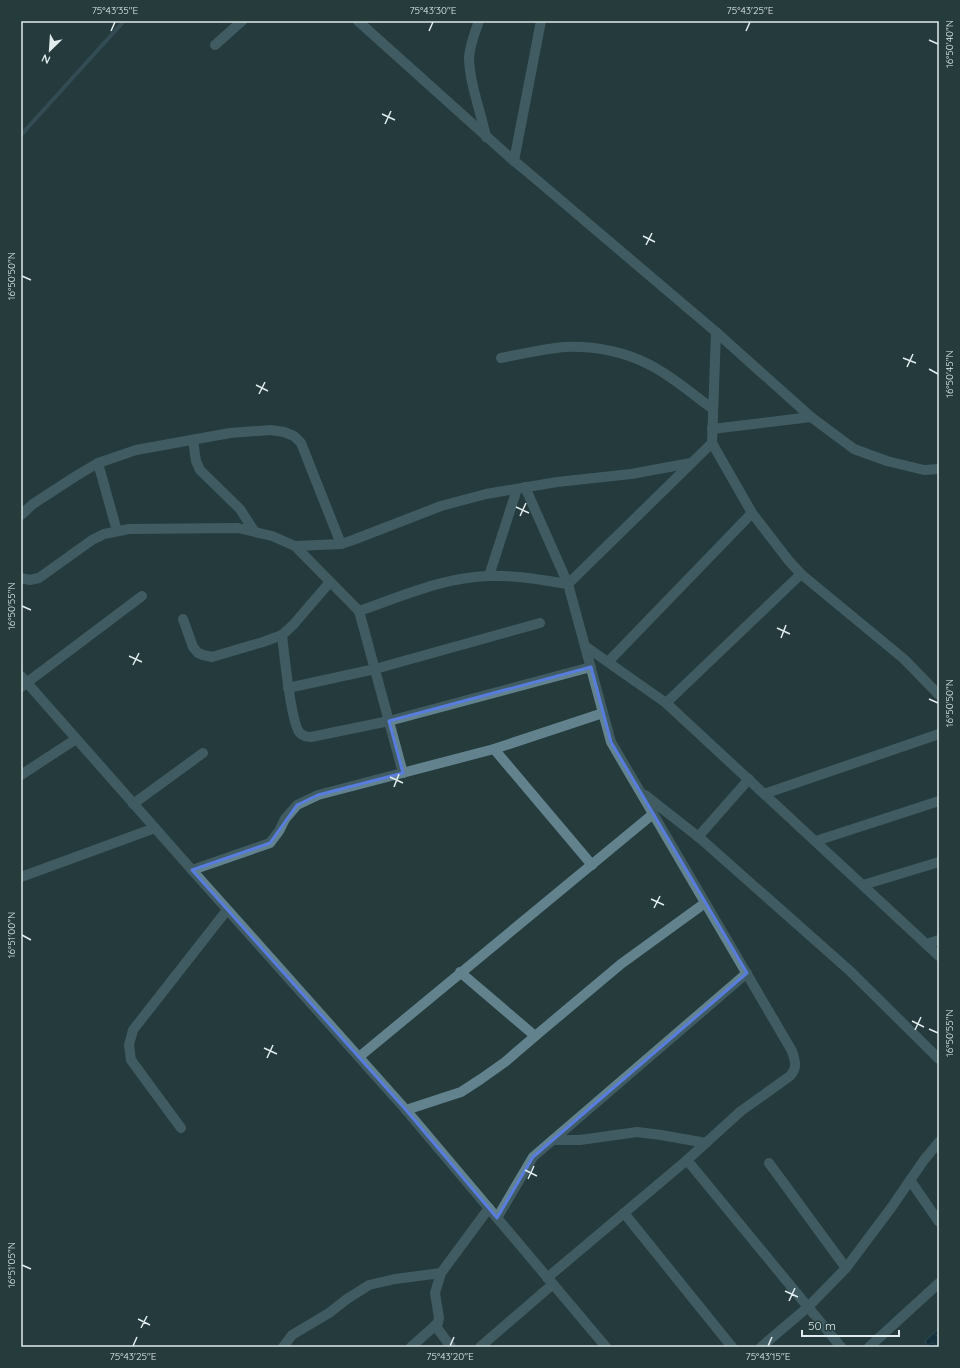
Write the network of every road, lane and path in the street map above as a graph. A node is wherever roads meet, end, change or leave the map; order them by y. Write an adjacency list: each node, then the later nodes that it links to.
1 (242, 21): 5 (street)
2 (358, 21): 6 (street)
3 (479, 21): 6 (street)
4 (541, 21): 7 (street)
5 (215, 45)
6 (486, 137): 7 (street)
7 (514, 161): 8 (street)
8 (716, 332): 10 (street); 11 (street)
9 (501, 358): 10 (street)
10 (713, 409): 12 (street)
11 (811, 417): 12 (street); 17 (street)
12 (712, 429): 14 (street)
13 (193, 440): 16 (street); 22 (street); 23 (street)
14 (712, 443): 15 (street); 19 (street)
15 (691, 462): 18 (street); 29 (street)
16 (98, 463): 20 (street); 21 (street)
17 (939, 469)
18 (521, 488): 23 (street); 26 (street); 29 (street)
19 (752, 513): 25 (street); 36 (street)
20 (21, 515)
21 (118, 531): 22 (street); 27 (street)
22 (254, 531): 24 (street)
23 (340, 544): 24 (street)
24 (295, 546): 28 (street)
25 (801, 574): 41 (street); 42 (street)
26 (490, 576): 29 (street); 31 (street)
27 (21, 578)
28 (330, 582): 31 (street); 34 (street)
29 (568, 584): 35 (street)
30 (142, 596): 39 (street)
31 (359, 611): 38 (street)
32 (183, 620): 34 (street)
33 (540, 623): 38 (street)
34 (282, 635): 40 (street)
35 (585, 646): 36 (street); 37 (street)
36 (608, 662): 42 (street)
37 (591, 667): 43 (street); 44 (street)
38 (375, 669): 40 (street); 44 (street)
39 (23, 682): 46 (street)
40 (288, 688): 44 (street)
41 (939, 695)
42 (666, 703): 51 (street)
43 (603, 713): 47 (street); 52 (street)
44 (389, 721): 49 (street)
45 (939, 734): 53 (street)
46 (76, 739): 50 (street); 55 (street)
47 (494, 749): 49 (street); 61 (street)
48 (203, 754): 55 (street)
49 (403, 773): 62 (street)
50 (21, 775)
51 (749, 779): 53 (street); 58 (street)
52 (640, 792): 56 (street); 58 (street)
53 (764, 794): 59 (street)
54 (939, 801): 59 (street)
55 (133, 804): 57 (street)
56 (653, 814): 61 (street); 65 (street)
57 (155, 828): 62 (street); 63 (street)
58 (698, 837): 74 (street)
59 (816, 841): 64 (street)
60 (939, 862): 64 (street)
61 (592, 865): 70 (street)
62 (192, 870): 66 (street)
63 (21, 877)
64 (863, 885): 68 (street)
65 (705, 903): 71 (street); 72 (street)
66 (227, 910): 73 (street); 76 (street)
67 (939, 940): 68 (street)
68 (926, 944): 69 (street)
69 (939, 956)
70 (460, 972): 72 (street); 73 (street)
71 (747, 973): 77 (street); 79 (street)
72 (535, 1036): 75 (street)
73 (358, 1058): 75 (street)
74 (939, 1060)
75 (406, 1110): 83 (street)
76 (181, 1128)
77 (553, 1140): 79 (street); 85 (street)
78 (939, 1142): 82 (street)
79 (706, 1143): 80 (street)
80 (687, 1160): 84 (street); 91 (street)
81 (769, 1163): 87 (street)
82 (910, 1180): 86 (street); 87 (street)
83 (489, 1208): 85 (street); 88 (street)
84 (624, 1213): 89 (street); 98 (street)
85 (497, 1218): 89 (street)
86 (939, 1222)
87 (846, 1268): 91 (street)
88 (441, 1273): 92 (street); 94 (street)
89 (550, 1281): 93 (street); 97 (street)
90 (939, 1283): 101 (street)
91 (808, 1307): 99 (street); 100 (street)
92 (435, 1325): 95 (street); 96 (street)
93 (605, 1346)
94 (283, 1347)
95 (411, 1347)
96 (451, 1347)
97 (480, 1347)
98 (732, 1347)
99 (761, 1347)
100 (841, 1347)
101 (869, 1347)

